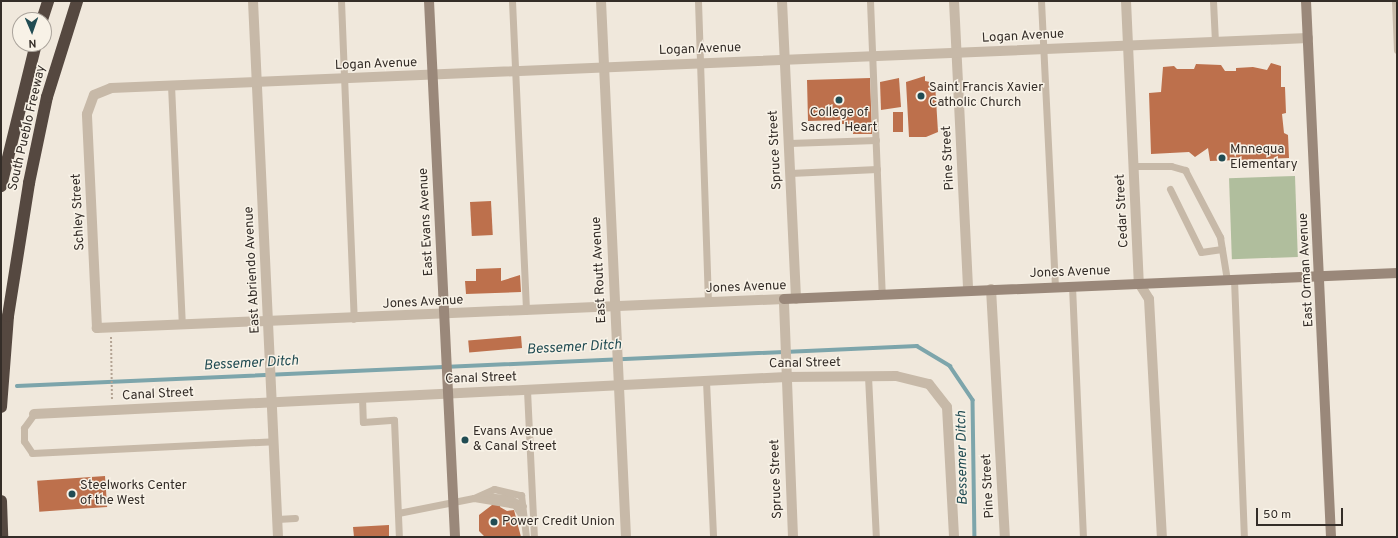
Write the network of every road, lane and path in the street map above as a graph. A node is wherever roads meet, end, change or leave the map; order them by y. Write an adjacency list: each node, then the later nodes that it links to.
1 (48, 1): 17 (highway)
2 (77, 1): 72 (highway, South Pueblo Freeway)
3 (253, 1): 32 (street, East Abriendo Avenue)
4 (341, 1): 31 (lane)
5 (429, 1): 30 (street, East Evans Avenue)
6 (512, 1): 29 (lane)
7 (601, 1): 28 (street, East Routt Avenue)
8 (698, 1): 27 (lane)
9 (782, 1): 26 (street, Spruce Street)
10 (870, 1): 25 (lane)
11 (954, 1): 24 (street, Pine Street)
12 (1041, 1): 21 (lane)
13 (1126, 1): 20 (street, Cedar Street)
14 (1213, 1): 19 (lane)
15 (1306, 1): 18 (street, East Orman Avenue)
16 (1395, 1): 22 (lane)
17 (45, 12)
18 (1308, 38): 19 (street, Logan Avenue); 44 (street, East Orman Avenue)
19 (1215, 42): 20 (street, Logan Avenue)
20 (1128, 45): 21 (street, Logan Avenue); 37 (street, Cedar Street)
21 (1044, 49): 24 (street, Logan Avenue); 48 (lane)
22 (1397, 50)
23 (34, 52): 40 (highway, South Pueblo Freeway)
24 (957, 53): 25 (street, Logan Avenue); 50 (street, Pine Street)
25 (873, 55): 26 (street, Logan Avenue); 35 (lane)
26 (785, 60): 27 (street, Logan Avenue); 36 (street, Spruce Street)
27 (700, 63): 28 (street, Logan Avenue); 54 (lane)
28 (603, 67): 29 (street, Logan Avenue); 55 (street, East Routt Avenue)
29 (515, 71): 30 (street, Logan Avenue); 56 (lane)
30 (432, 76): 31 (street, Logan Avenue); 57 (street, East Evans Avenue)
31 (344, 79): 32 (street, Logan Avenue); 58 (lane)
32 (258, 82): 33 (street, Logan Avenue); 59 (street, East Abriendo Avenue)
33 (171, 85): 34 (street, Logan Avenue); 60 (lane)
34 (94, 95): 61 (street, Schley Street)
35 (876, 140): 36 (lane); 38 (lane)
36 (789, 143): 39 (street, Spruce Street)
37 (1134, 166): 42 (lane); 46 (street, Cedar Street)
38 (877, 169): 39 (lane); 51 (lane)
39 (790, 173): 52 (street, Spruce Street)
40 (1, 186)
41 (1170, 189): 42 (lane)
42 (1222, 249): 45 (lane)
43 (1397, 273): 44 (street, Jones Avenue)
44 (1321, 276): 45 (street, Jones Avenue); 97 (street, East Orman Avenue)
45 (1230, 280): 46 (street, Jones Avenue); 96 (lane)
46 (1139, 283): 47 (street, Jones Avenue); 95 (street, Cedar Street)
47 (1072, 286): 48 (street, Jones Avenue); 94 (lane)
48 (1055, 287): 49 (street, Jones Avenue)
49 (991, 289): 50 (street, Jones Avenue); 93 (street, Pine Street)
50 (968, 290): 51 (street, Jones Avenue)
51 (882, 294): 52 (street, Jones Avenue)
52 (796, 298): 53 (street, Jones Avenue)
53 (784, 299): 54 (street, Jones Avenue); 64 (street, Spruce Street)
54 (708, 302): 55 (street, Jones Avenue)
55 (615, 306): 56 (street, Jones Avenue); 66 (street, East Routt Avenue)
56 (526, 311): 57 (street, Jones Avenue)
57 (444, 315): 58 (street, Jones Avenue); 68 (street, East Evans Avenue)
58 (354, 319): 59 (street, Jones Avenue)
59 (268, 323): 60 (street, Jones Avenue); 71 (street, East Abriendo Avenue)
60 (182, 325): 62 (street, Jones Avenue)
61 (97, 328): 62 (street, Jones Avenue)
62 (110, 328): 69 (path)
63 (868, 376): 64 (street, Canal Street); 91 (lane); 92 (street, Canal Street)
64 (786, 377): 65 (street, Canal Street); 90 (street, Spruce Street)
65 (706, 381): 66 (street, Canal Street); 89 (lane)
66 (618, 386): 67 (street, Canal Street); 88 (street, East Routt Avenue)
67 (527, 390): 68 (street, Canal Street); 87 (lane)
68 (448, 393): 70 (street, Canal Street); 77 (street, East Evans Avenue)
69 (112, 397)
70 (362, 397): 71 (street, Canal Street); 78 (lane)
71 (272, 402): 73 (street, Canal Street); 74 (street, East Abriendo Avenue)
72 (1, 407)
73 (34, 414): 74 (lane)
74 (274, 441): 80 (street, East Abriendo Avenue)
75 (474, 498): 77 (lane); 81 (lane); 81 (lane)
76 (1, 501): 82 (highway)
77 (453, 504): 78 (lane); 85 (street, East Evans Avenue)
78 (398, 513): 84 (lane)
79 (295, 518): 80 (lane)
80 (277, 519): 83 (street, East Abriendo Avenue)
81 (525, 521): 86 (lane)
82 (2, 537)
83 (278, 537)
84 (400, 537)
85 (455, 537)
86 (526, 537)
87 (534, 537)
88 (626, 537)
89 (713, 537)
90 (793, 537)
91 (876, 537)
92 (954, 537)
93 (1005, 537)
94 (1082, 537)
95 (1162, 537)
96 (1244, 537)
97 (1331, 537)

